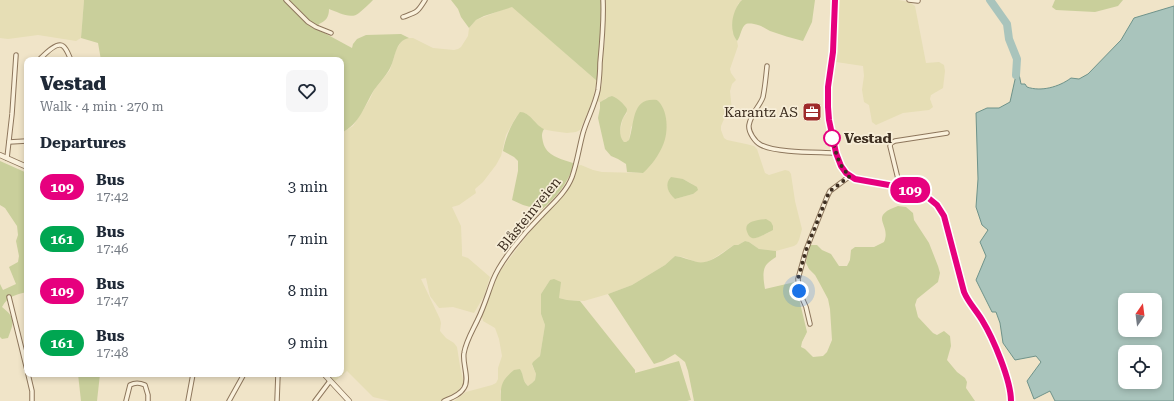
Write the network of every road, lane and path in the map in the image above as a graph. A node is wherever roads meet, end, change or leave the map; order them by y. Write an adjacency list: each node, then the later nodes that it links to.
1 (286, 0): 8 (street)
2 (425, 0): 7 (street)
3 (603, 0): 39 (street, Blåsteinveien)
4 (835, 0): 16 (street)
5 (910, 0): 6 (street)
6 (918, 0)
7 (403, 17)
8 (331, 33)
9 (16, 55): 15 (street)
10 (42, 57): 11 (street)
11 (70, 57)
12 (767, 66): 16 (street)
13 (946, 133): 21 (street)
14 (24, 141): 15 (street)
15 (9, 142): 18 (street)
16 (836, 153): 20 (street)
17 (0, 155): 18 (street)
18 (7, 158): 19 (street)
19 (24, 166)
20 (850, 176): 21 (street); 23 (street)
21 (900, 187): 40 (street)
22 (9, 297): 24 (street)
23 (810, 324)
24 (24, 358)
25 (29, 377): 31 (street)
26 (192, 377): 34 (street)
27 (242, 377): 35 (street)
28 (278, 377): 36 (street)
29 (327, 377): 30 (street)
30 (330, 380): 37 (street); 38 (street)
31 (32, 401)
32 (126, 401): 33 (street)
33 (148, 401)
34 (188, 401)
35 (229, 401)
36 (277, 401)
37 (315, 401)
38 (349, 401)
39 (444, 401)
40 (1011, 401)

